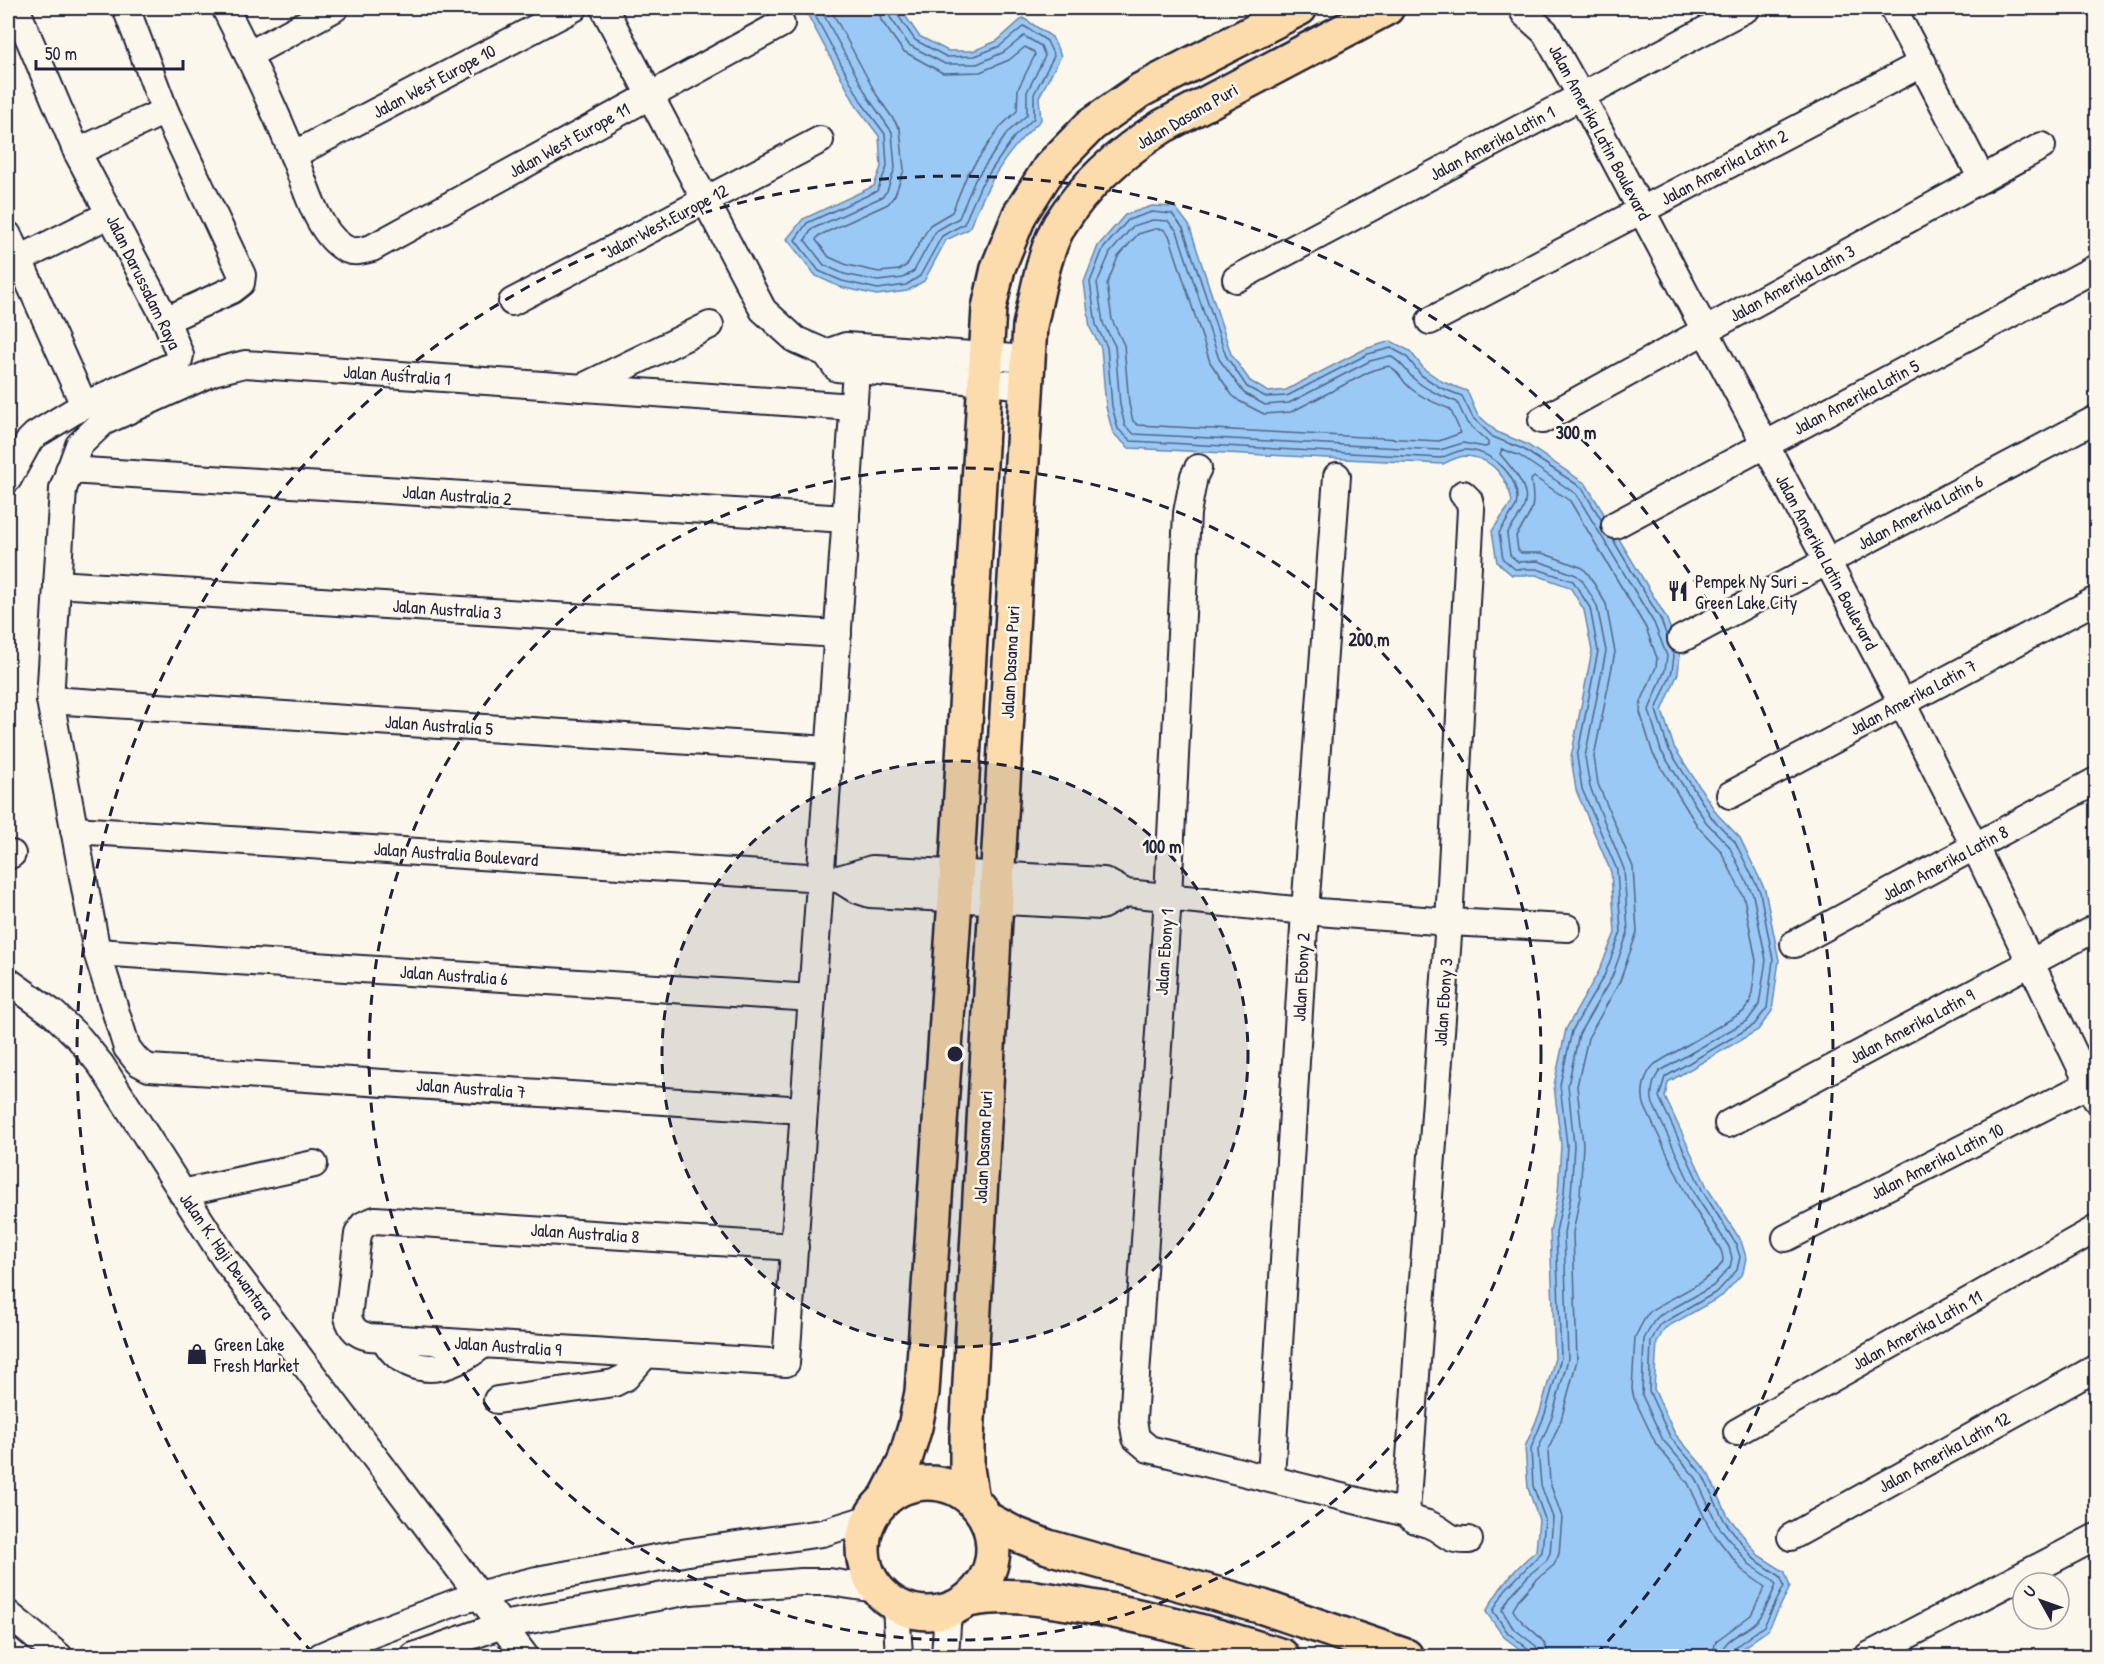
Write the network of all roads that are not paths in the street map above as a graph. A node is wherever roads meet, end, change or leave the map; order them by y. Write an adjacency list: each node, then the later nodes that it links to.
1 (126, 8): 18 (street)
2 (225, 8): 14 (street)
3 (335, 8): 14 (street)
4 (574, 8): 22 (street, Jalan West Europe 10)
5 (604, 8): 16 (street)
6 (1299, 8): 36 (main road)
7 (1387, 8): 37 (main road, Jalan Dasana Puri)
8 (1522, 8): 11 (street, Jalan Amerika Latin Boulevard)
9 (1748, 8): 17 (street, Jalan Amerika Latin 1)
10 (1893, 8): 15 (street)
11 (1544, 20): 17 (street, Jalan Amerika Latin Boulevard)
12 (16, 23): 21 (street, Jalan Darussalam Raya)
13 (781, 24): 16 (street, Jalan West Europe 11)
14 (248, 55): 22 (street)
15 (1923, 63): 23 (street); 25 (street, Jalan Amerika Latin 2)
16 (650, 95): 22 (street, Jalan West Europe 11); 24 (street)
17 (1581, 96): 25 (street, Jalan Amerika Latin Boulevard); 30 (street, Jalan Amerika Latin 1)
18 (165, 111): 21 (street); 32 (street)
19 (820, 140): 24 (street, Jalan West Europe 12)
20 (2042, 146): 23 (street, Jalan Amerika Latin 3)
21 (77, 152): 26 (street, Jalan Darussalam Raya)
22 (294, 156)
23 (1982, 179): 35 (street, Jalan Amerika Latin 3)
24 (706, 200): 31 (street, Jalan West Europe 12); 36 (street)
25 (1642, 210): 33 (street, Jalan Amerika Latin 2); 35 (street, Jalan Amerika Latin Boulevard)
26 (110, 214): 28 (street); 32 (street, Jalan Darussalam Raya)
27 (8, 235): 28 (street)
28 (14, 262): 39 (street)
29 (2097, 268): 42 (street, Jalan Amerika Latin 5)
30 (1236, 279)
31 (512, 302)
32 (166, 320): 39 (street, Jalan Darussalam Raya)
33 (1430, 321)
34 (710, 325): 38 (street)
35 (1705, 331): 41 (street, Jalan Amerika Latin 3); 42 (street, Jalan Amerika Latin Boulevard)
36 (985, 368): 37 (street); 63 (main road)
37 (1028, 372): 64 (main road, Jalan Dasana Puri)
38 (581, 388): 44 (street, Jalan Australia 1); 48 (street, Jalan Australia 1)
39 (84, 405): 46 (street, Jalan Darussalam Raya)
40 (2097, 419): 50 (street, Jalan Amerika Latin 6)
41 (1542, 420)
42 (1765, 445): 49 (street, Jalan Amerika Latin 5); 50 (street, Jalan Amerika Latin Boulevard)
43 (1198, 468): 65 (street, Jalan Ebony 1)
44 (69, 470): 48 (street, Jalan Australia 2); 51 (street, Jalan Australia 1)
45 (1337, 476): 66 (street, Jalan Ebony 2)
46 (8, 477)
47 (1463, 494): 67 (street, Jalan Ebony 3)
48 (846, 519): 53 (street)
49 (1614, 525)
50 (1827, 562): 54 (street, Jalan Amerika Latin 6); 56 (street, Jalan Amerika Latin Boulevard)
51 (57, 584): 53 (street, Jalan Australia 3); 55 (street, Jalan Australia 1)
52 (2097, 600): 56 (street, Jalan Amerika Latin 7)
53 (838, 634): 57 (street)
54 (1681, 639)
55 (50, 700): 57 (street, Jalan Australia 5); 60 (street, Jalan Australia 1)
56 (1902, 703): 59 (street, Jalan Amerika Latin 7); 61 (street, Jalan Amerika Latin Boulevard)
57 (829, 750): 62 (street)
58 (2097, 781): 61 (street, Jalan Amerika Latin 8)
59 (1730, 795)
60 (74, 830): 62 (street, Jalan Australia Boulevard); 71 (street, Jalan Australia 1)
61 (1975, 847): 70 (street, Jalan Amerika Latin 8); 72 (street, Jalan Amerika Latin Boulevard)
62 (830, 878): 63 (street); 74 (street)
63 (956, 886): 64 (street); 90 (main road)
64 (997, 888): 65 (street); 91 (main road, Jalan Dasana Puri)
65 (1168, 897): 66 (street); 89 (street, Jalan Ebony 1)
66 (1305, 911): 67 (street); 89 (street, Jalan Ebony 2)
67 (1449, 922): 68 (street); 92 (street, Jalan Ebony 3)
68 (1567, 928)
69 (2097, 928): 72 (street, Jalan Amerika Latin 9)
70 (1794, 944)
71 (97, 952): 74 (street, Jalan Australia 6); 75 (street, Jalan Australia 1)
72 (2031, 963): 76 (street, Jalan Amerika Latin Boulevard); 78 (street, Jalan Amerika Latin 9)
73 (8, 981): 80 (street, Jalan K. Haji Dewantara)
74 (812, 998): 77 (street)
75 (138, 1062): 77 (street, Jalan Australia 7)
76 (2093, 1091): 82 (street, Jalan Amerika Latin 10)
77 (804, 1110): 83 (street)
78 (1728, 1124)
79 (314, 1164): 80 (street)
80 (182, 1193): 96 (street, Jalan K. Haji Dewantara)
81 (2097, 1229): 88 (street, Jalan Amerika Latin 11)
82 (1786, 1238)
83 (795, 1247): 84 (street, Jalan Australia 8); 85 (street, Jalan Australia 9)
84 (376, 1337): 85 (street, Jalan Australia 9)
85 (646, 1354): 87 (street)
86 (2097, 1368): 93 (street, Jalan Amerika Latin 12)
87 (497, 1400)
88 (1737, 1432)
89 (1271, 1478): 92 (street)
90 (878, 1508): 91 (main road); 96 (street); 97 (main road)
91 (979, 1509): 98 (main road); 108 (main road)
92 (1406, 1513): 95 (street)
93 (1791, 1537)
94 (2097, 1537): 109 (street)
95 (1469, 1539)
96 (479, 1594): 100 (street, Jalan K. Haji Dewantara); 102 (street)
97 (886, 1597): 98 (main road); 100 (street); 105 (street)
98 (958, 1605): 106 (street); 107 (main road)
99 (8, 1614): 101 (street)
100 (502, 1625): 103 (street); 104 (street, Jalan K. Haji Dewantara)
101 (59, 1656)
102 (321, 1656)
103 (414, 1656)
104 (525, 1656)
105 (899, 1656)
106 (945, 1656)
107 (1282, 1656)
108 (1406, 1656)
109 (1868, 1656)

